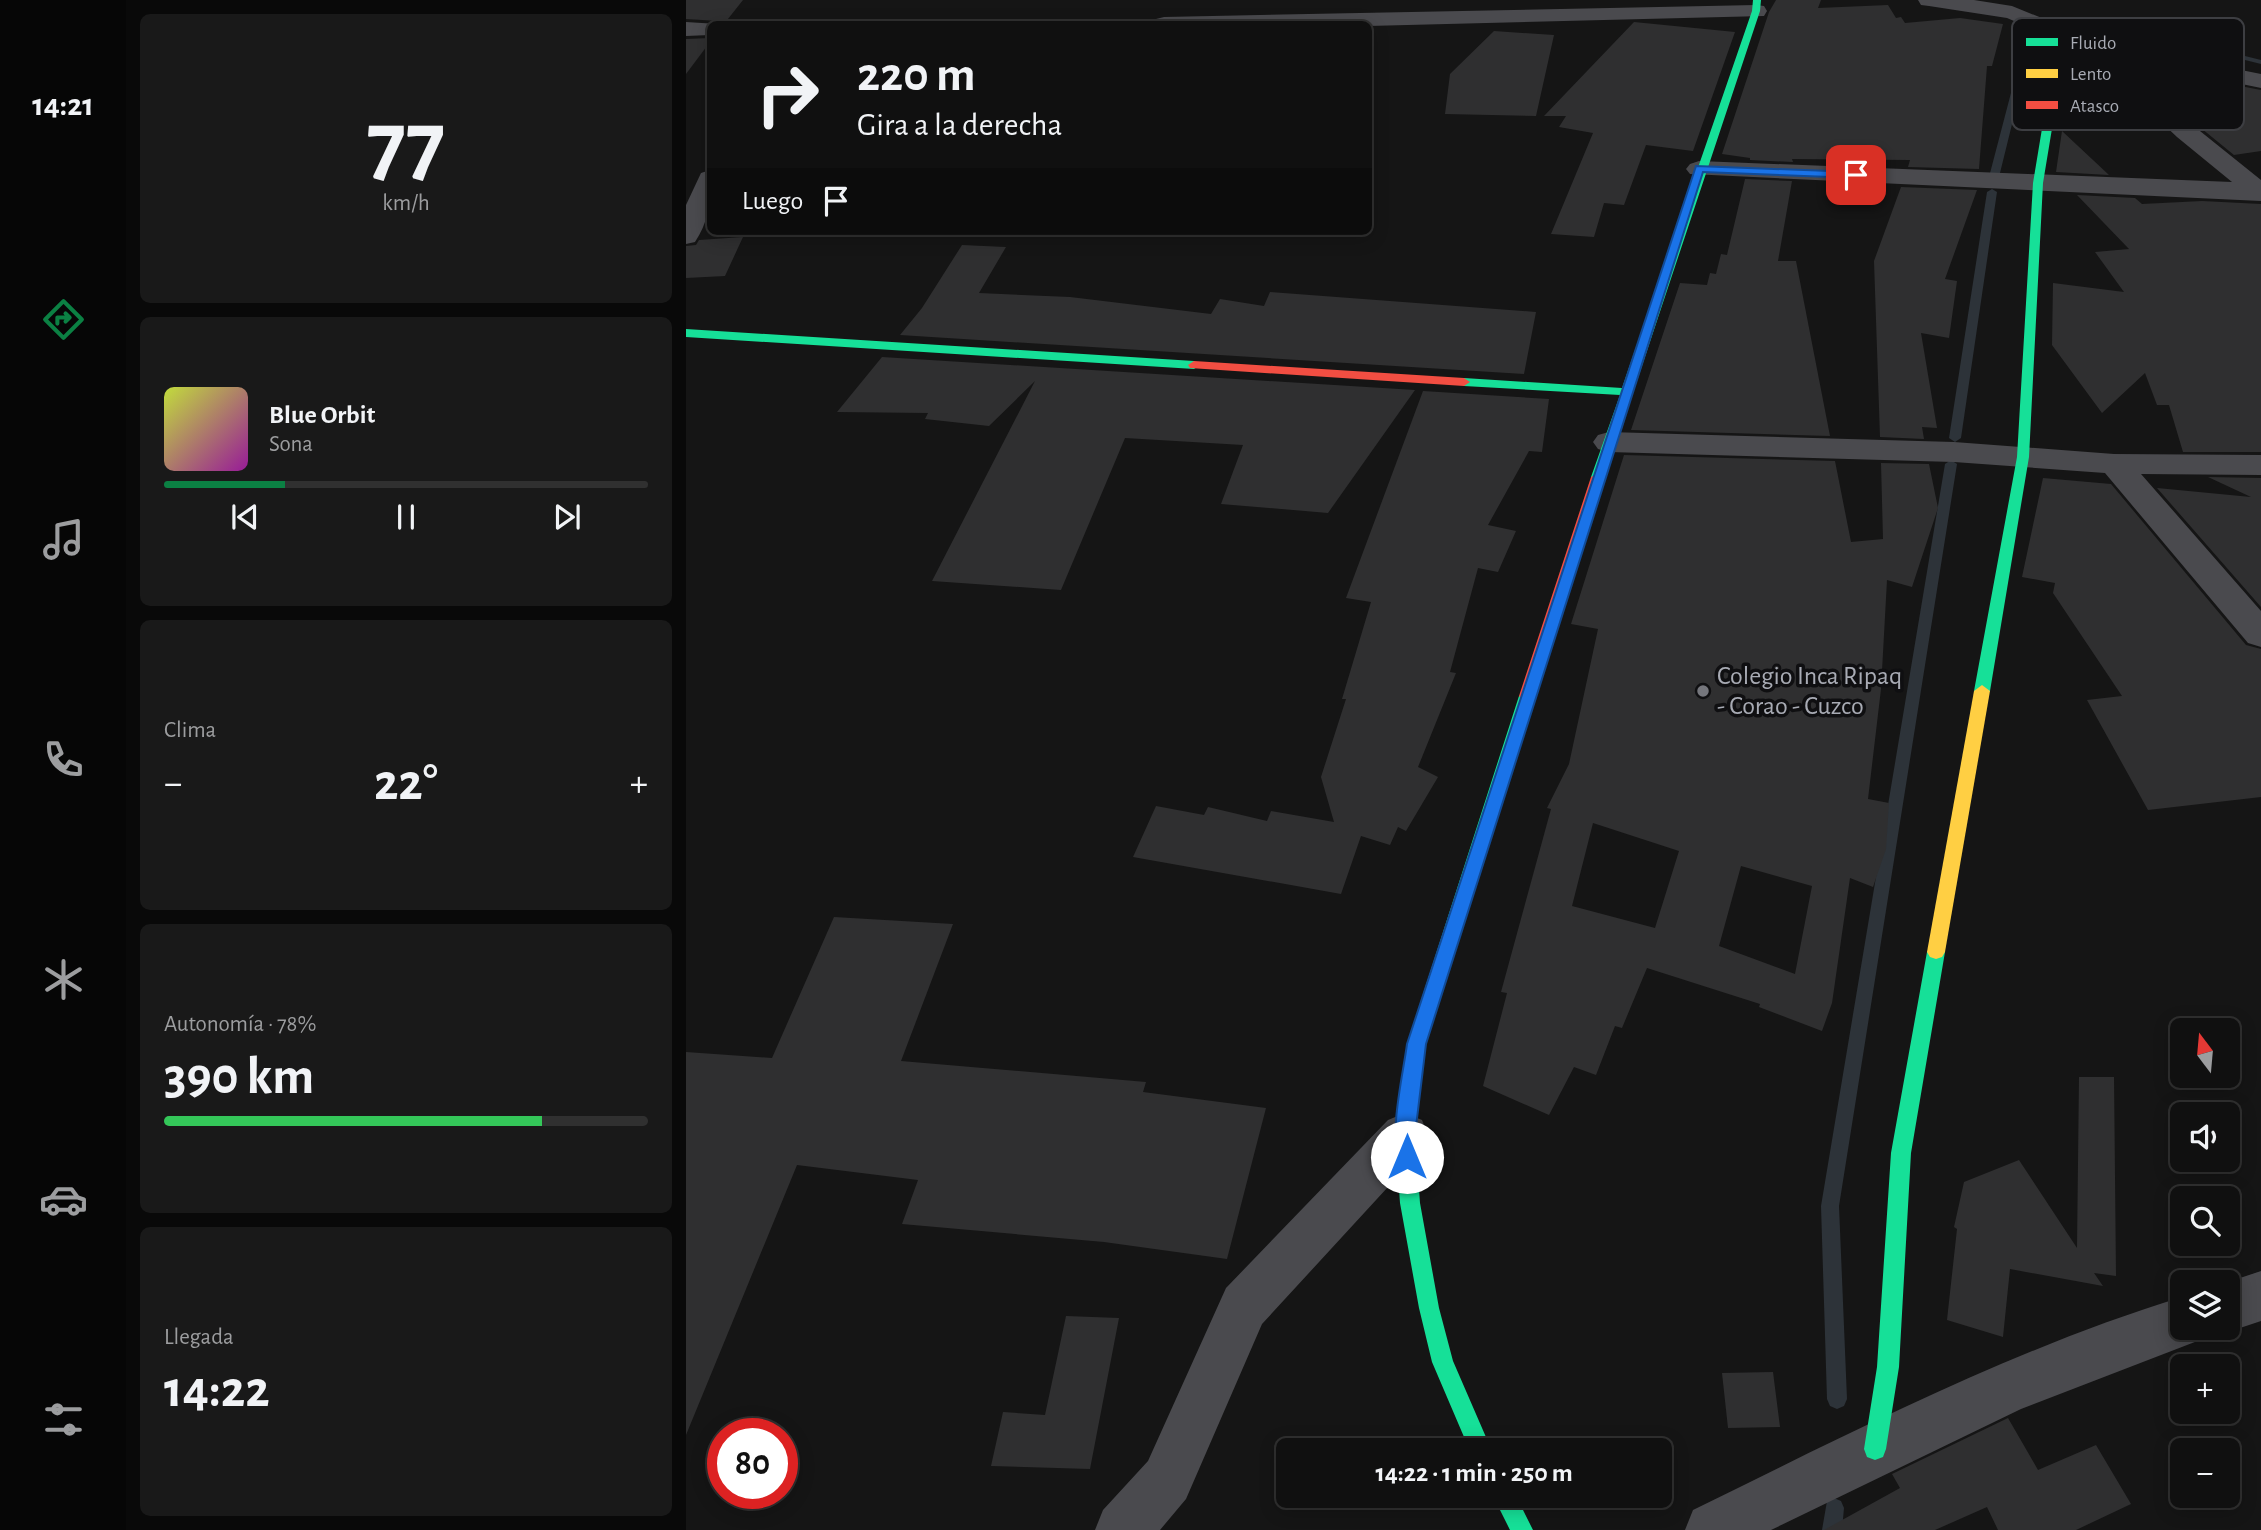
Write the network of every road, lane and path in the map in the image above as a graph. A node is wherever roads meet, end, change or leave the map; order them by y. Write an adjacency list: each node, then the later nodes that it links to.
1 (1929, 0): 3 (street)
2 (1756, 5): 5 (street); 10 (main road)
3 (2011, 6): 4 (street)
4 (2035, 18)
5 (1257, 21)
6 (686, 29): 7 (street)
7 (707, 29)
8 (2047, 130): 11 (main road)
9 (2184, 130): 13 (street)
10 (1699, 169): 11 (street); 16 (main road)
11 (2038, 183): 13 (street); 18 (main road)
12 (707, 185): 14 (street)
13 (2260, 192)
14 (686, 236)
15 (686, 333): 16 (main road)
16 (1626, 392): 17 (main road)
17 (1609, 442): 18 (street); 22 (main road)
18 (2023, 457): 19 (street); 27 (main road)
19 (2114, 464): 20 (street); 21 (street)
20 (2261, 465)
21 (2261, 634)
22 (1405, 1135): 26 (main road); 29 (street)
23 (2261, 1296): 24 (street)
24 (2240, 1303)
25 (2170, 1326): 27 (street)
26 (1475, 1438)
27 (1874, 1449): 31 (street)
28 (1510, 1508): 30 (main road)
29 (1123, 1530)
30 (1522, 1530)
31 (1713, 1530)

